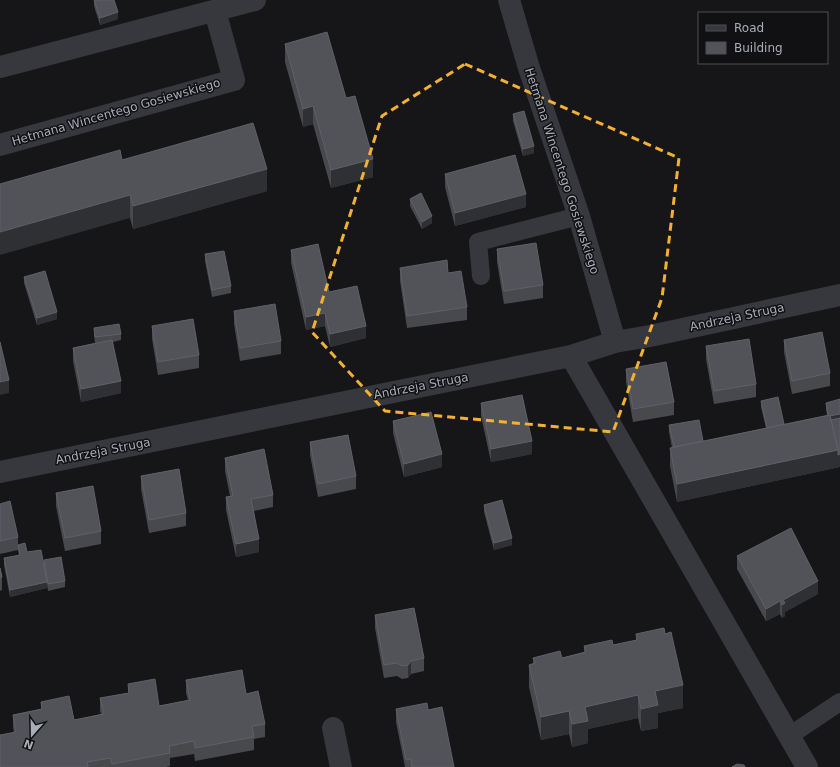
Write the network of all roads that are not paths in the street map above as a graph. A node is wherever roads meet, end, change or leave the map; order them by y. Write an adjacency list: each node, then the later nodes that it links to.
1 (255, 0): 3 (street)
2 (509, 0): 6 (street, Hetmana Wincentego Gosiewskiego)
3 (215, 11): 4 (street); 5 (street, Hetmana Wincentego Gosiewskiego)
4 (0, 67)
5 (0, 145)
6 (579, 216): 7 (lane); 9 (street, Hetmana Wincentego Gosiewskiego)
7 (481, 276)
8 (840, 295): 9 (street, Andrzeja Struga)
9 (615, 342): 10 (street, Andrzeja Struga)
10 (571, 356): 11 (street, Andrzeja Struga); 14 (street)
11 (0, 472)
12 (840, 702): 14 (lane)
13 (332, 728): 15 (street)
14 (789, 736): 16 (street)
15 (342, 767)
16 (807, 767)

